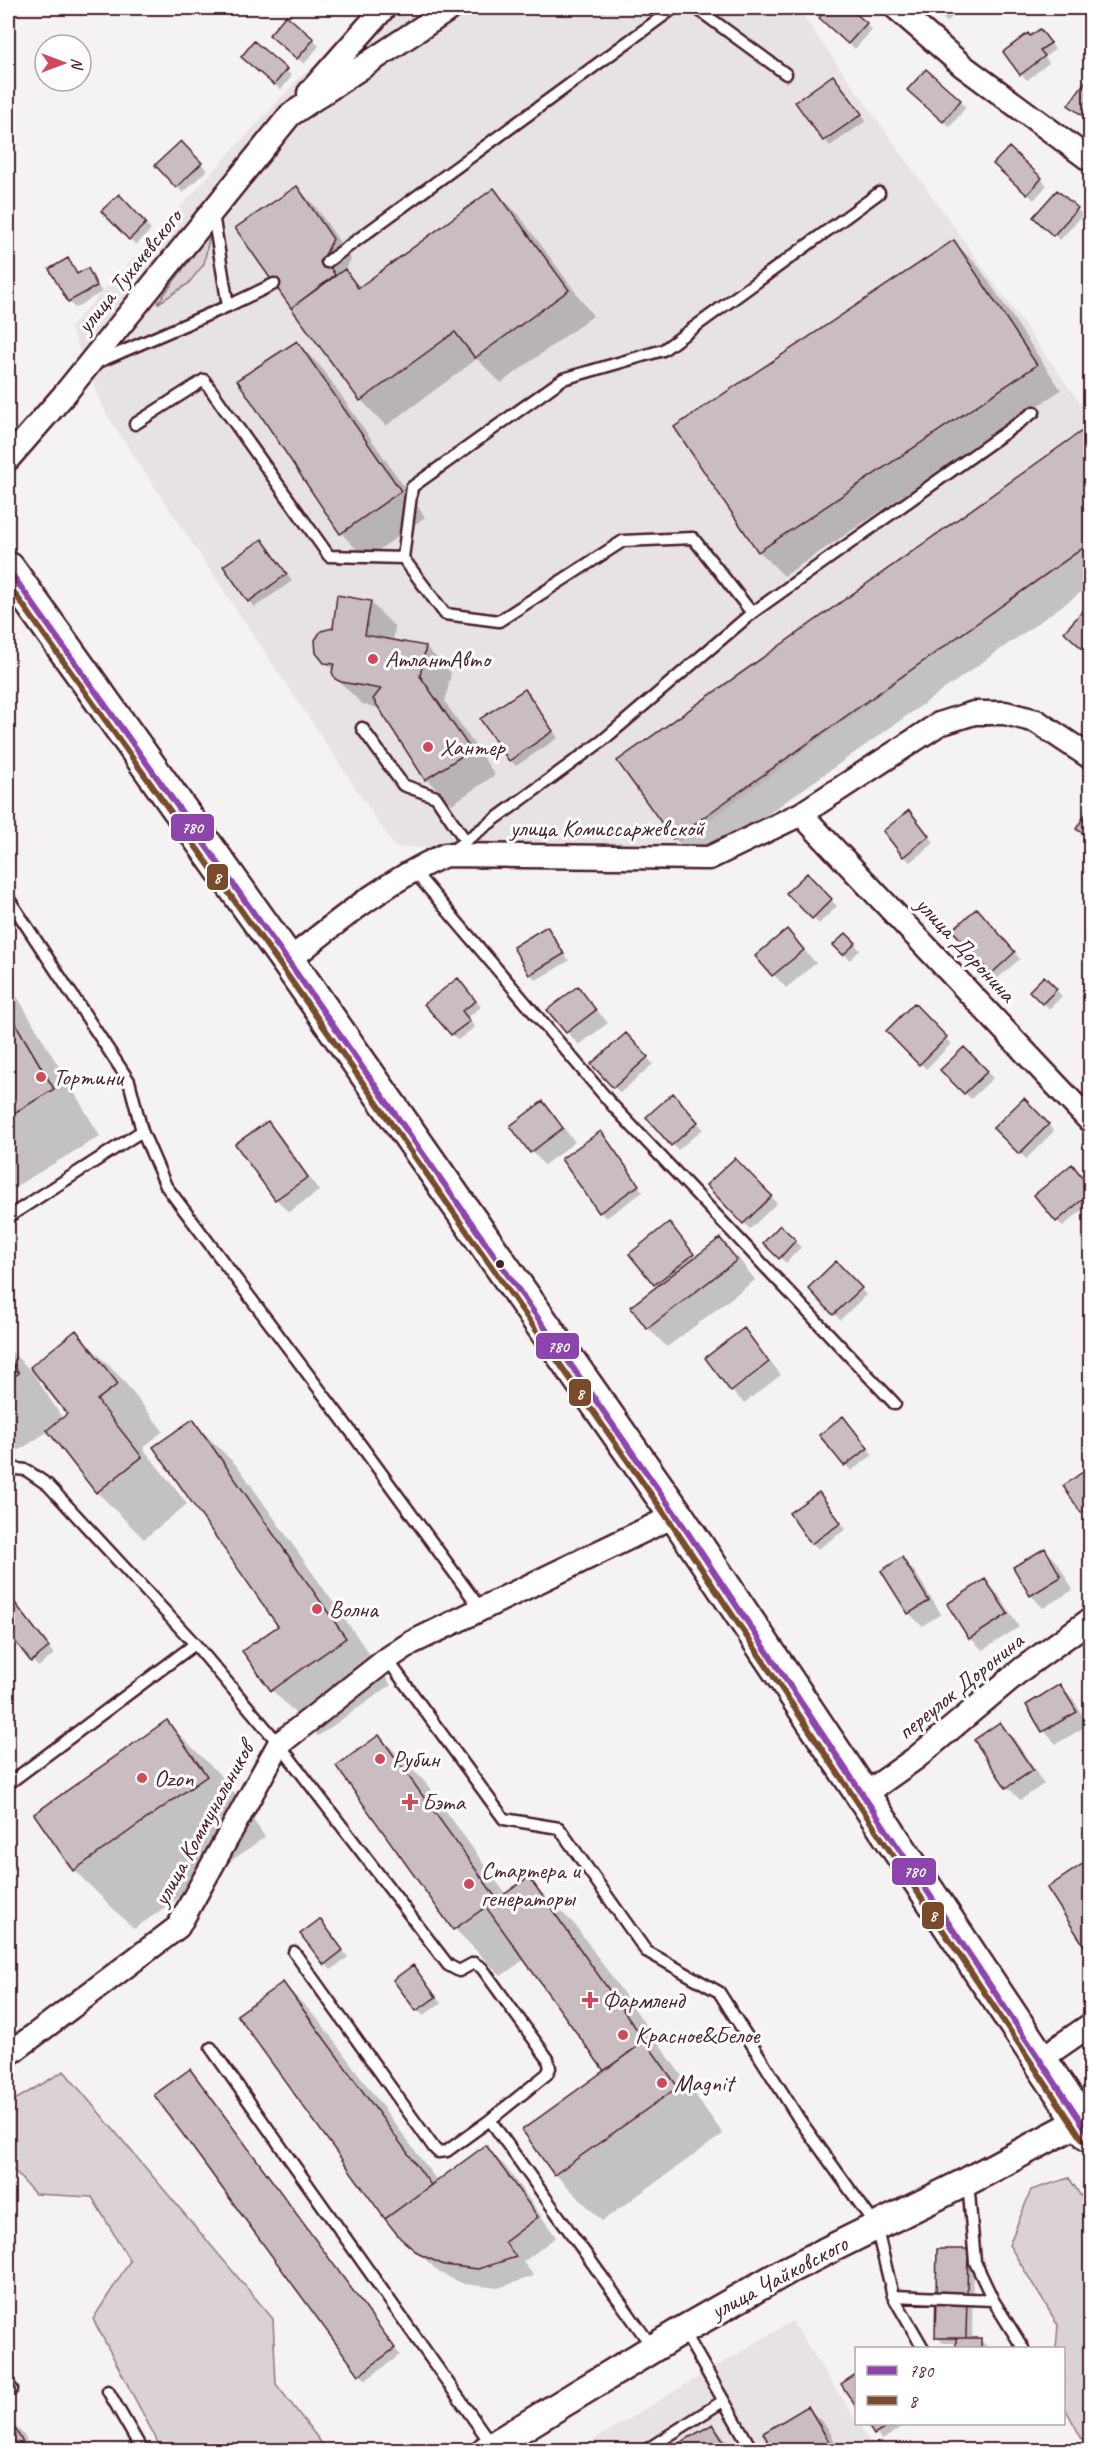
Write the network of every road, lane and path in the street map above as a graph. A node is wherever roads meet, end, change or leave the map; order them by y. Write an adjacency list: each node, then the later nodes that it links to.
1 (384, 8): 7 (street, улица Тухачевского)
2 (451, 8): 7 (street, улица Тухачевского)
3 (674, 8): 11 (lane)
4 (696, 8): 6 (lane)
5 (896, 8): 8 (street)
6 (786, 74)
7 (290, 115): 10 (street, улица Тухачевского)
8 (1090, 160)
9 (879, 193): 18 (lane)
10 (212, 212): 13 (lane); 14 (street, улица Тухачевского)
11 (327, 262)
12 (274, 284): 13 (lane)
13 (228, 306): 14 (lane)
14 (87, 367): 17 (street, улица Тухачевского)
15 (1034, 412): 20 (lane)
16 (135, 424): 18 (lane)
17 (8, 459)
18 (403, 558): 20 (lane)
19 (8, 569): 28 (main road)
20 (752, 613): 24 (lane)
21 (362, 728): 24 (lane)
22 (1090, 757): 23 (street, улица Комиссаржевской)
23 (801, 814): 25 (street, улица Комиссаржевской); 29 (street, улица Доронина)
24 (465, 840): 25 (lane)
25 (445, 855): 26 (street, улица Комиссаржевской)
26 (413, 869): 28 (street, улица Комиссаржевской); 32 (lane)
27 (8, 898): 30 (lane)
28 (288, 960): 34 (main road)
29 (1090, 1121)
30 (142, 1131): 31 (lane); 35 (lane)
31 (8, 1217)
32 (896, 1404)
33 (8, 1468): 37 (lane)
34 (676, 1515): 35 (street, улица Коммунальников); 41 (main road)
35 (480, 1608): 38 (street, улица Коммунальников)
36 (1090, 1620): 41 (street, переулок Доронина)
37 (195, 1644): 39 (lane); 40 (lane)
38 (387, 1659): 39 (street, улица Коммунальников); 50 (lane)
39 (279, 1744): 45 (street, улица Коммунальников); 47 (lane)
40 (8, 1784)
41 (864, 1795): 46 (main road)
42 (294, 1952): 47 (lane)
43 (1090, 2025): 46 (street)
44 (212, 2048): 59 (lane)
45 (8, 2055)
46 (1041, 2060): 48 (main road)
47 (490, 2120): 56 (lane)
48 (1086, 2128): 49 (street, улица Чайковского)
49 (968, 2181): 50 (street, улица Чайковского); 52 (lane)
50 (876, 2226): 51 (lane); 53 (street, улица Чайковского)
51 (893, 2296): 52 (lane); 54 (lane)
52 (993, 2300): 55 (lane)
53 (683, 2330): 56 (street, улица Чайковского); 58 (lane)
54 (922, 2347)
55 (1022, 2347)
56 (653, 2349): 59 (street, улица Чайковского)
57 (108, 2391): 60 (lane)
58 (723, 2402): 61 (lane); 62 (lane)
59 (489, 2448)
60 (142, 2451)
61 (646, 2451)
62 (752, 2451)

